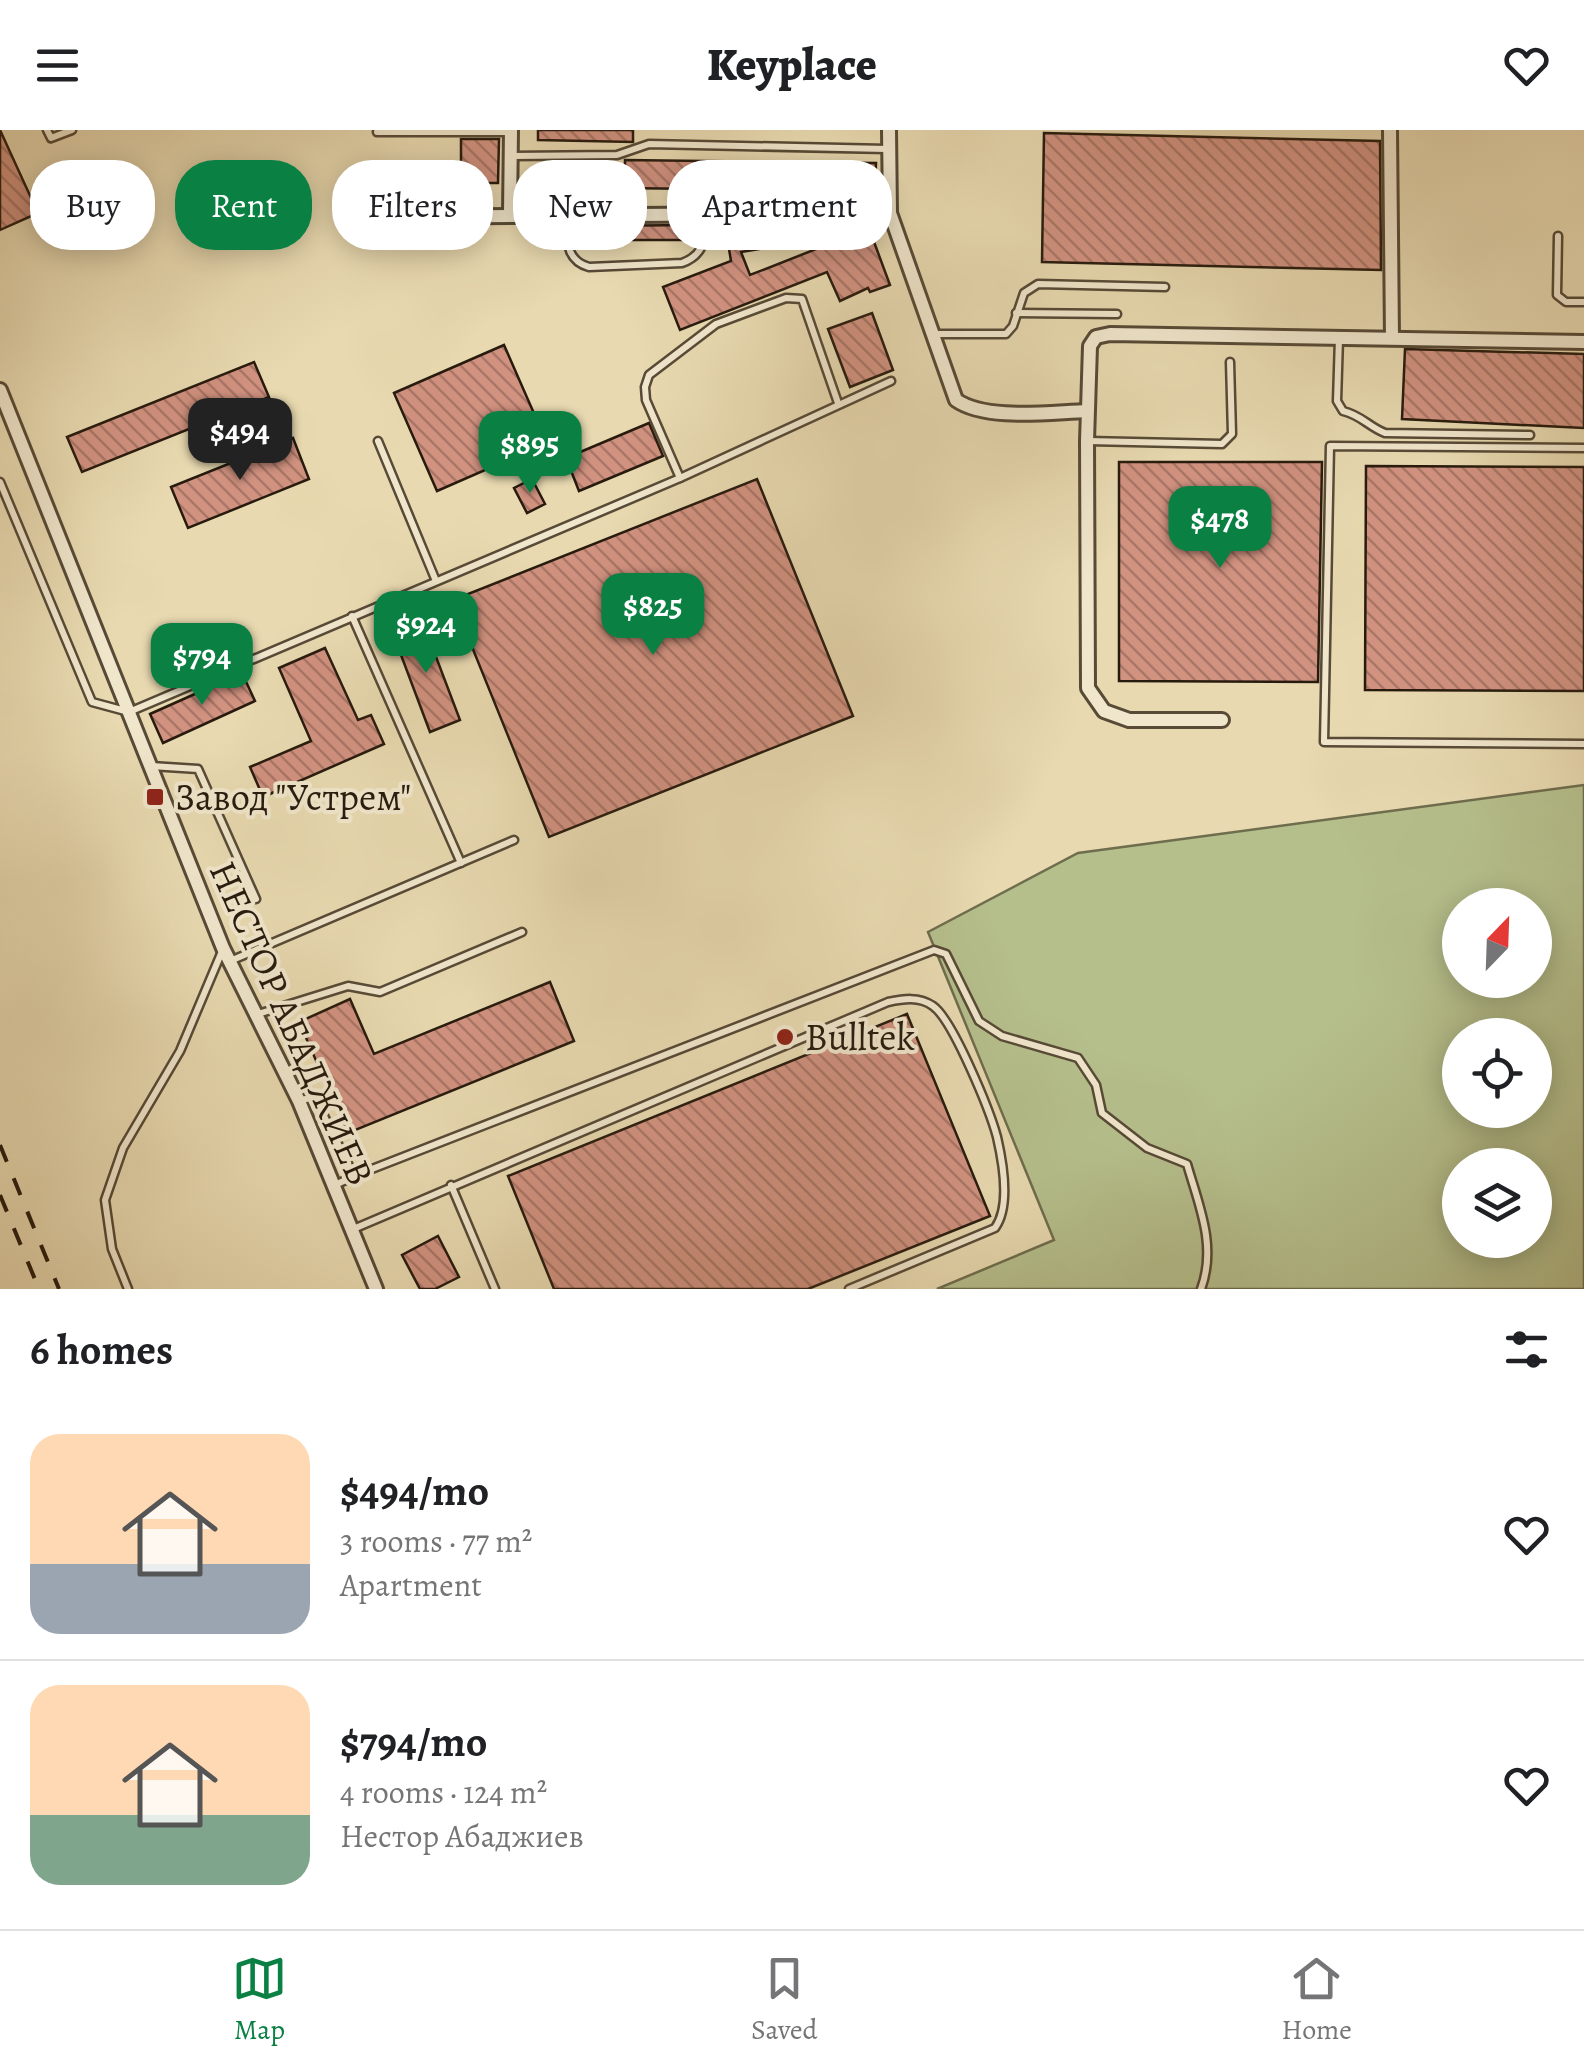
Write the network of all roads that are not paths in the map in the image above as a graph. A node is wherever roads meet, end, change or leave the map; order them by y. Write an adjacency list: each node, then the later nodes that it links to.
1 (47, 130): 2 (lane)
2 (72, 130)
3 (889, 130): 7 (street)
4 (1390, 130): 22 (street)
5 (511, 131): 6 (lane); 8 (street)
6 (377, 132)
7 (889, 149): 8 (lane); 9 (street)
8 (511, 156): 11 (street)
9 (889, 160)
10 (493, 214): 11 (street)
11 (510, 214)
12 (892, 218): 20 (street)
13 (1558, 236): 17 (lane)
14 (569, 250): 15 (lane)
15 (702, 250)
16 (1165, 286): 18 (lane)
17 (1584, 302)
18 (1016, 314): 19 (lane); 20 (lane)
19 (1117, 314)
20 (932, 334): 28 (street)
21 (1339, 337): 22 (street); 28 (street); 29 (lane)
22 (1392, 338): 23 (street)
23 (1584, 342)
24 (1230, 362): 31 (lane)
25 (891, 381): 27 (lane)
26 (0, 390): 37 (street, НЕСТОР АБАДЖИЕВ)
27 (838, 403): 33 (lane); 33 (lane)
28 (1087, 411): 31 (street)
29 (1530, 435)
30 (378, 441): 35 (lane)
31 (1086, 441): 38 (street)
32 (1584, 448): 39 (lane)
33 (680, 478): 35 (lane)
34 (0, 482): 37 (lane)
35 (436, 581): 36 (lane)
36 (352, 616): 37 (lane); 42 (lane)
37 (129, 712): 40 (street, НЕСТОР АБАДЖИЕВ)
38 (1222, 720)
39 (1584, 744)
40 (150, 766): 43 (lane); 45 (street, НЕСТОР АБАДЖИЕВ)
41 (514, 840): 42 (lane)
42 (460, 863): 46 (lane)
43 (256, 899)
44 (522, 932): 47 (lane)
45 (224, 948): 46 (street, НЕСТОР АБАДЖИЕВ); 53 (lane)
46 (230, 962): 47 (street, НЕСТОР АБАДЖИЕВ)
47 (256, 1015): 48 (street, НЕСТОР АБАДЖИЕВ)
48 (299, 1101): 49 (lane); 50 (street, НЕСТОР АБАДЖИЕВ)
49 (354, 1176): 50 (lane); 57 (lane)
50 (332, 1186): 52 (street, НЕСТОР АБАДЖИЕВ)
51 (451, 1186): 52 (lane); 55 (lane); 56 (lane)
52 (350, 1231): 54 (street, НЕСТОР АБАДЖИЕВ)
53 (128, 1289)
54 (376, 1289)
55 (495, 1289)
56 (849, 1289)
57 (1201, 1289)

